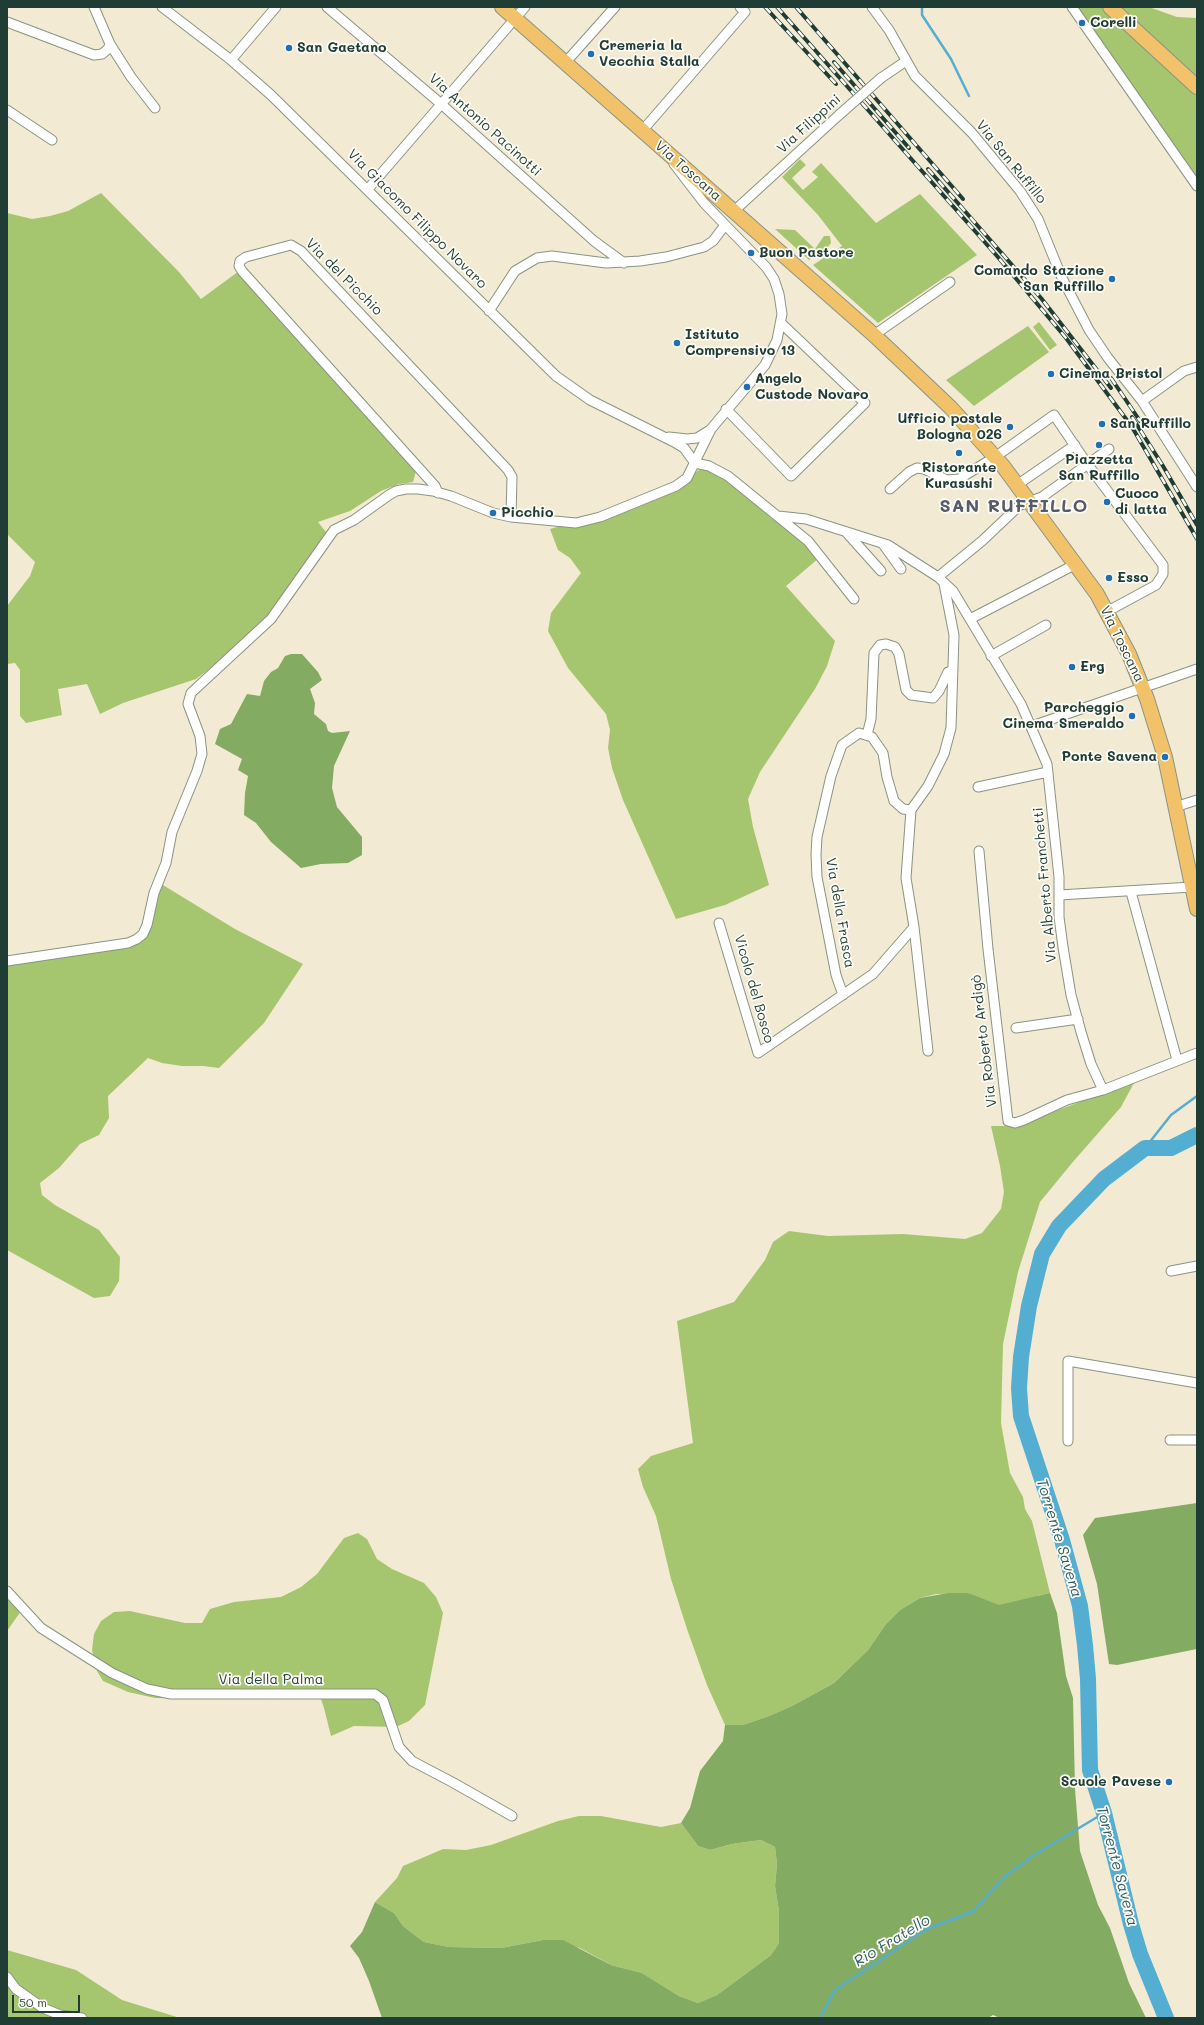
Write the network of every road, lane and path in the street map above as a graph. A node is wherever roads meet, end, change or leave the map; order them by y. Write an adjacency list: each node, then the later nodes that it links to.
1 (94, 7): 14 (street)
2 (162, 7): 15 (street, Via Giacomo Filippo Novaro)
3 (276, 7): 15 (street)
4 (327, 7): 19 (street, Via Antonio Pacinotti)
5 (502, 7): 12 (main road, Via Toscana)
6 (525, 7): 12 (street)
7 (614, 7): 17 (street)
8 (740, 7): 22 (street)
9 (872, 7): 16 (street, Via San Ruffillo)
10 (1072, 7): 24 (street)
11 (1110, 7): 18 (main road)
12 (515, 18): 17 (main road, Via Toscana); 19 (street)
13 (7, 22): 14 (street)
14 (110, 44): 20 (street)
15 (232, 60): 25 (street, Via Giacomo Filippo Novaro)
16 (906, 61): 27 (street, Via Filippini, bridge); 35 (street, Via San Ruffillo)
17 (565, 63): 22 (main road, Via Toscana)
18 (1197, 87)
19 (440, 103): 25 (street); 29 (street, Via Antonio Pacinotti)
20 (155, 108)
21 (7, 110): 23 (street)
22 (642, 131): 26 (main road, Via Toscana)
23 (52, 140)
24 (1197, 186)
25 (368, 189): 31 (street, Via Giacomo Filippo Novaro)
26 (707, 196): 27 (main road, Via Toscana); 28 (street)
27 (734, 211): 33 (main road, Via Toscana)
28 (725, 225): 29 (street); 32 (street)
29 (624, 263): 31 (street)
30 (950, 282): 33 (street)
31 (489, 311): 38 (street, Via Giacomo Filippo Novaro)
32 (781, 322): 36 (street); 36 (street)
33 (874, 335): 41 (main road, Via Toscana)
34 (1197, 367): 35 (street)
35 (1142, 401): 45 (street)
36 (726, 410): 37 (street)
37 (711, 429): 38 (street, Via Giacomo Filippo Novaro); 42 (street)
38 (662, 435): 42 (street, Via Giacomo Filippo Novaro)
39 (1077, 447): 41 (street); 43 (street); 44 (street)
40 (1109, 449): 43 (street)
41 (995, 457): 44 (main road, Via Toscana); 46 (street)
42 (695, 463): 49 (street); 50 (street)
43 (1088, 465): 48 (street); 58 (street)
44 (1017, 485): 48 (main road, Via Toscana)
45 (1197, 487)
46 (890, 489)
47 (438, 493): 50 (street); 50 (street, Via del Picchio); 79 (street)
48 (1029, 501): 53 (main road, Via Toscana); 56 (street)
49 (778, 516): 51 (street, Via Alberto Franchetti); 57 (street)
50 (511, 517)
51 (845, 531): 52 (street, Via Alberto Franchetti); 55 (street)
52 (882, 543): 54 (street); 56 (street, Via Alberto Franchetti)
53 (1076, 564): 58 (main road, Via Toscana); 59 (street)
54 (902, 569)
55 (881, 571)
56 (941, 580): 59 (street, Via Alberto Franchetti); 63 (street)
57 (854, 599)
58 (1108, 612): 64 (main road, Via Toscana)
59 (970, 619): 61 (street, Via Alberto Franchetti)
60 (1046, 625): 61 (street)
61 (991, 656): 65 (street, Via Alberto Franchetti)
62 (1197, 669): 64 (street)
63 (952, 672): 66 (street); 71 (street)
64 (1143, 687): 65 (street); 70 (main road, Via Toscana)
65 (1032, 726): 67 (street, Via Alberto Franchetti)
66 (867, 735): 71 (street); 80 (street, Via della Frasca)
67 (1048, 772): 68 (street); 75 (street, Via Alberto Franchetti)
68 (978, 786)
69 (1197, 800): 70 (street)
70 (1175, 807): 73 (main road, Via Toscana)
71 (911, 810): 78 (street)
72 (979, 851): 86 (street, Via Roberto Ardigò)
73 (1192, 887): 74 (street); 76 (main road, Via Toscana)
74 (1131, 892): 75 (street); 85 (street)
75 (1059, 895): 81 (street, Via Alberto Franchetti)
76 (1197, 909)
77 (719, 923): 80 (street, Vicolo del Bosco)
78 (914, 927): 80 (street, Vicolo del Bosco); 83 (street)
79 (7, 961)
80 (843, 996)
81 (1078, 1019): 82 (street); 86 (street, Via Alberto Franchetti)
82 (1016, 1028)
83 (928, 1051)
84 (1197, 1052): 85 (street, Via Roberto Ardigò)
85 (1177, 1060): 86 (street, Via Roberto Ardigò)
86 (1102, 1090)
87 (1197, 1266): 88 (street)
88 (1171, 1271)
89 (1197, 1383): 92 (street)
90 (1170, 1440): 91 (street)
91 (1197, 1440)
92 (1068, 1442)
93 (7, 1592): 94 (street, Via della Palma)
94 (512, 1816)
95 (7, 1977): 96 (street)
96 (82, 2018)

